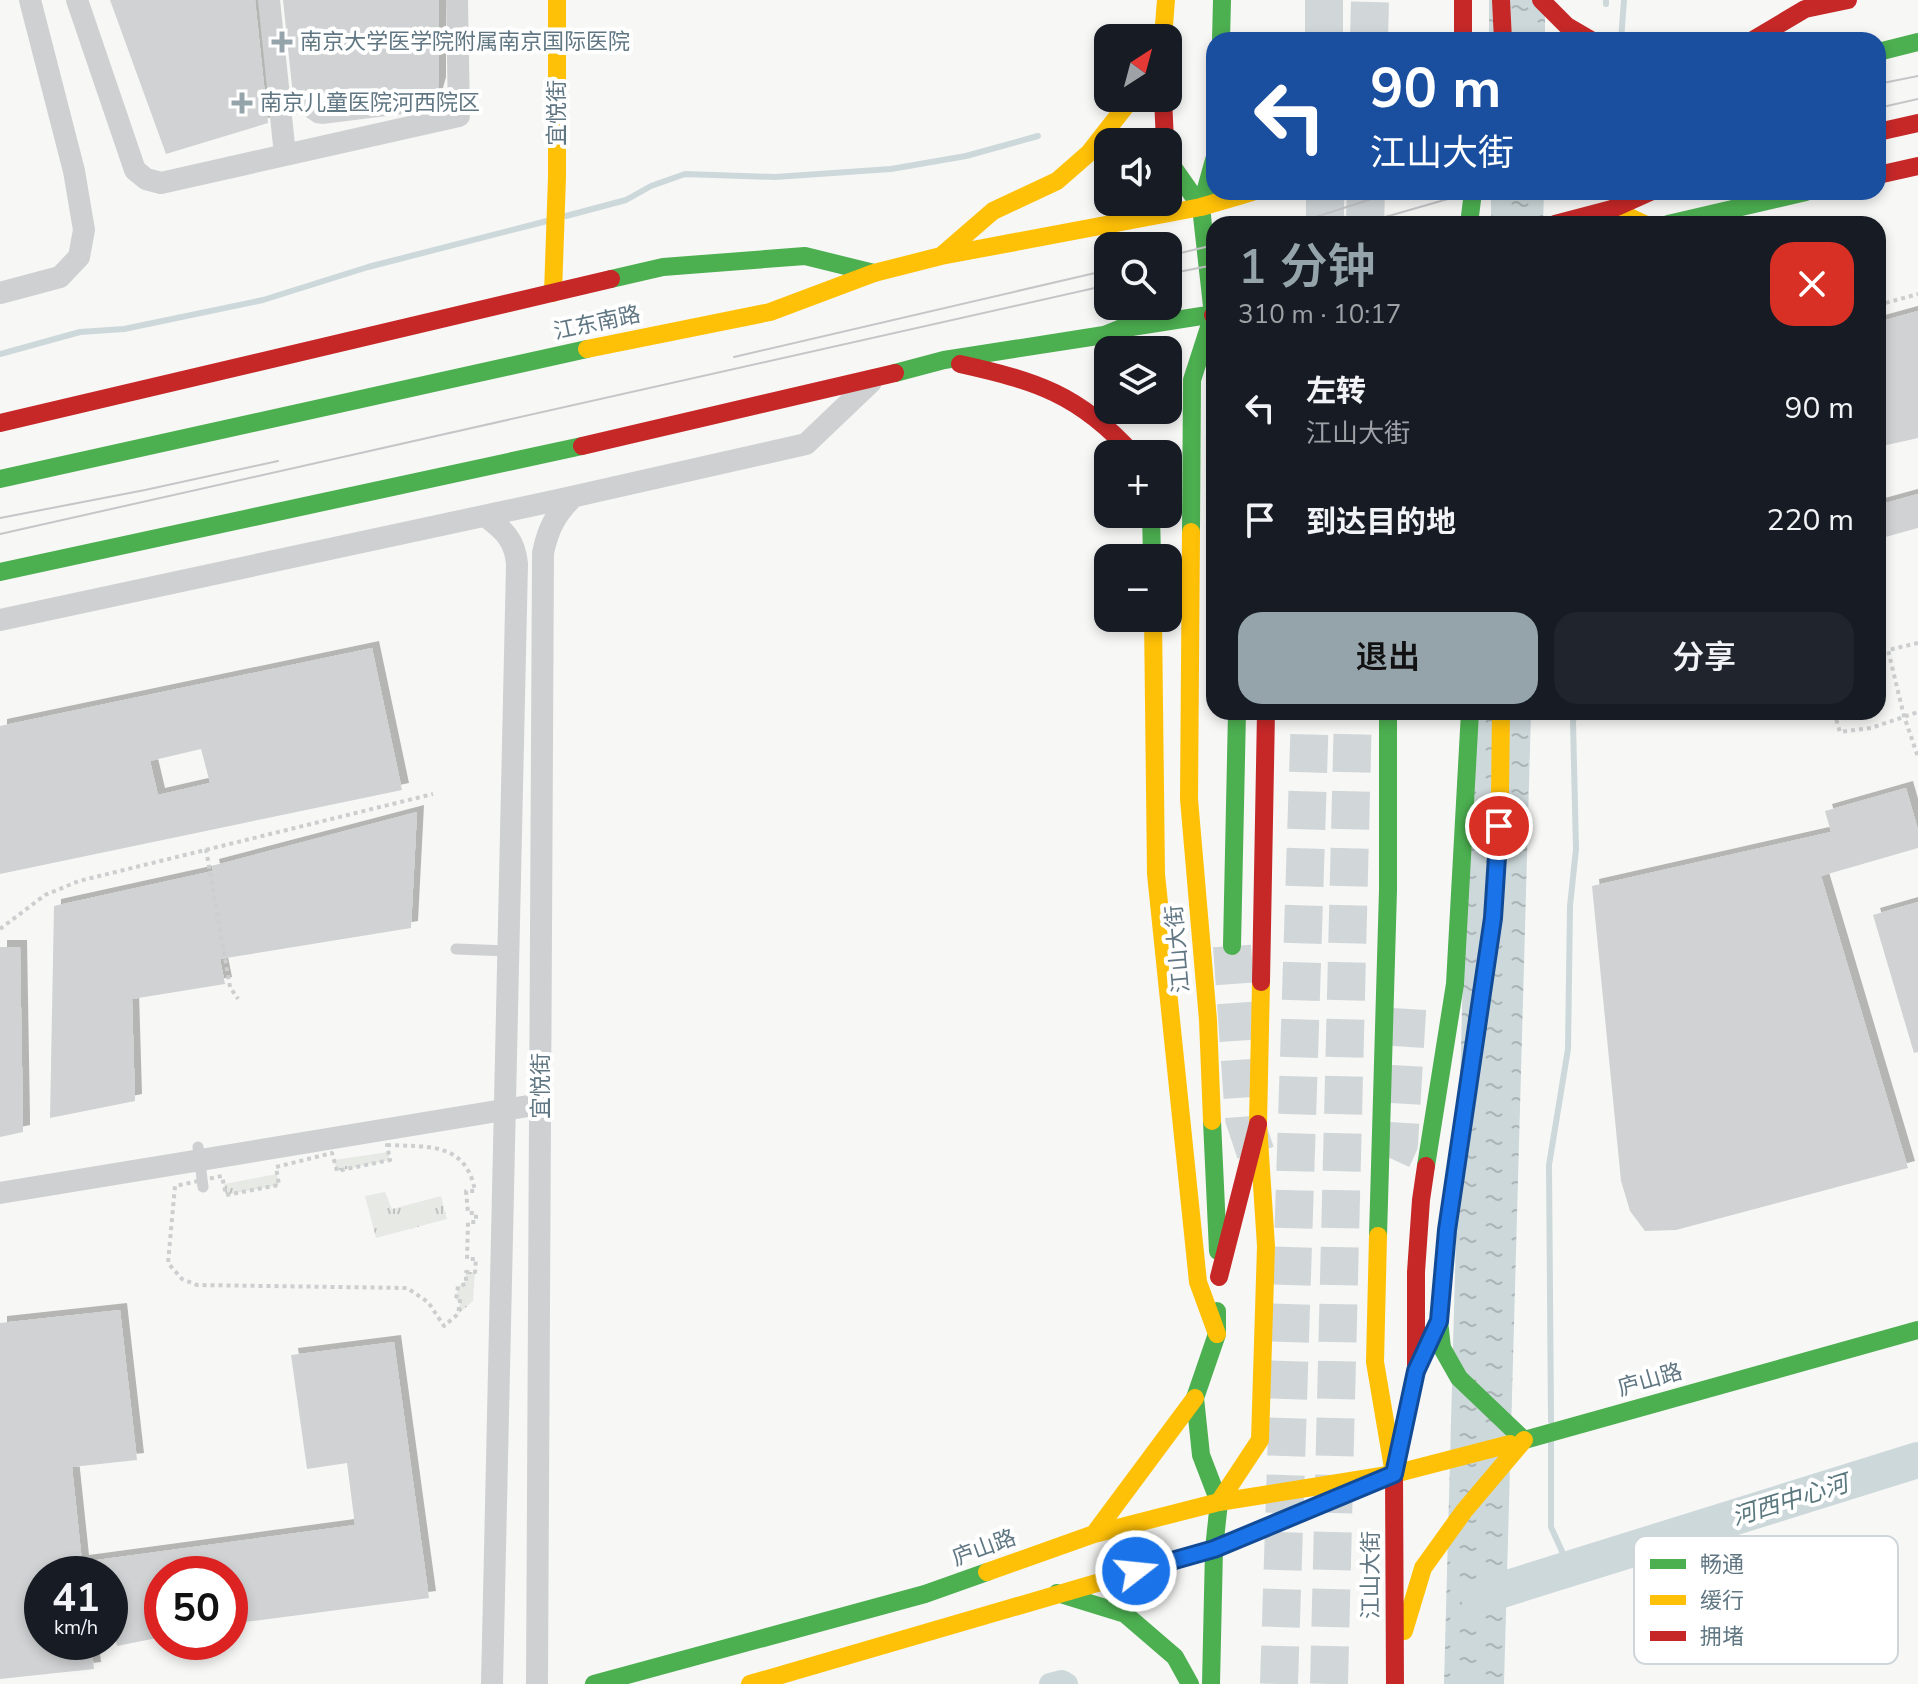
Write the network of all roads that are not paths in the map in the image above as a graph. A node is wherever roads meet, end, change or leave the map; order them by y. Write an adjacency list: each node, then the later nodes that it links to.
1 (30, 0): 39 (street)
2 (77, 0): 23 (street)
3 (269, 0): 23 (street)
4 (457, 0): 23 (street)
5 (557, 0): 40 (main road, 宜悦街)
6 (1166, 0): 12 (main road)
7 (1222, 0): 13 (main road)
8 (1463, 0): 14 (main road)
9 (1541, 0): 16 (main road)
10 (1848, 0): 17 (main road)
11 (1503, 6): 15 (main road)
12 (1164, 24)
13 (1221, 32)
14 (1463, 32)
15 (1503, 32)
16 (1577, 32)
17 (1766, 32)
18 (1918, 42): 19 (main road)
19 (1886, 50)
20 (1121, 112): 37 (main road)
21 (1918, 123): 22 (main road)
22 (1886, 130)
23 (285, 155)
24 (1918, 166): 25 (main road)
25 (1886, 173)
26 (1182, 180): 31 (main road)
27 (1206, 189): 31 (main road)
28 (1225, 200): 31 (main road, 江东南路)
29 (1632, 200): 32 (main road)
30 (1772, 200): 35 (main road)
31 (1201, 207): 36 (main road, 江山大街); 37 (main road, 江东南路)
32 (1612, 209): 33 (main road); 34 (main road)
33 (1585, 216)
34 (1627, 216)
35 (1702, 216)
36 (1206, 249)
37 (941, 256): 38 (main road, 江东南路)
38 (874, 273): 40 (main road); 47 (main road, 江东南路)
39 (0, 293)
40 (553, 293): 45 (main road)
41 (1206, 316): 43 (main road)
42 (1206, 339): 65 (main road, 江山大街)
43 (944, 360): 44 (main road); 46 (main road)
44 (875, 379): 48 (street); 50 (main road)
45 (0, 423)
46 (1120, 440)
47 (0, 479)
48 (573, 497): 49 (street); 61 (street, 宜悦街)
49 (485, 516): 51 (street); 60 (street, 宜悦街)
50 (0, 572)
51 (0, 620)
52 (1153, 632): 68 (main road)
53 (1237, 720): 58 (main road)
54 (1266, 720): 63 (main road)
55 (1388, 720): 72 (main road)
56 (1470, 720): 69 (main road, 江山大街)
57 (1501, 720): 66 (main road, 江山大街)
58 (1232, 946)
59 (456, 949): 60 (lane)
60 (508, 951): 62 (street, 宜悦街)
61 (540, 1104): 62 (street); 79 (street, 宜悦街)
62 (505, 1110): 64 (street); 78 (street, 宜悦街)
63 (1258, 1124): 65 (main road); 73 (main road)
64 (0, 1193)
65 (1219, 1277): 68 (main road, 江山大街)
66 (1439, 1321): 69 (main road, 江山大街); 71 (main road)
67 (1918, 1330): 71 (main road, 庐山路)
68 (1217, 1334): 70 (main road, 江山大街)
69 (1416, 1371): 72 (main road, 江山大街)
70 (1195, 1398): 73 (main road, 江山大街); 74 (main road)
71 (1524, 1440): 72 (main road, 庐山路); 77 (main road)
72 (1394, 1474): 73 (main road, 庐山路); 75 (main road, 庐山路); 77 (main road, 江山大街)
73 (1219, 1502): 74 (main road, 庐山路); 75 (main road, 江山大街)
74 (1094, 1534): 80 (main road, 庐山路)
75 (1214, 1549): 76 (main road, 庐山路); 83 (main road, 江山大街)
76 (1057, 1593): 81 (main road, 庐山路); 82 (main road)
77 (1395, 1660): 84 (main road, 江山大街)
78 (492, 1684)
79 (537, 1684)
80 (594, 1684)
81 (750, 1684)
82 (1190, 1684)
83 (1211, 1684)
84 (1395, 1684)

